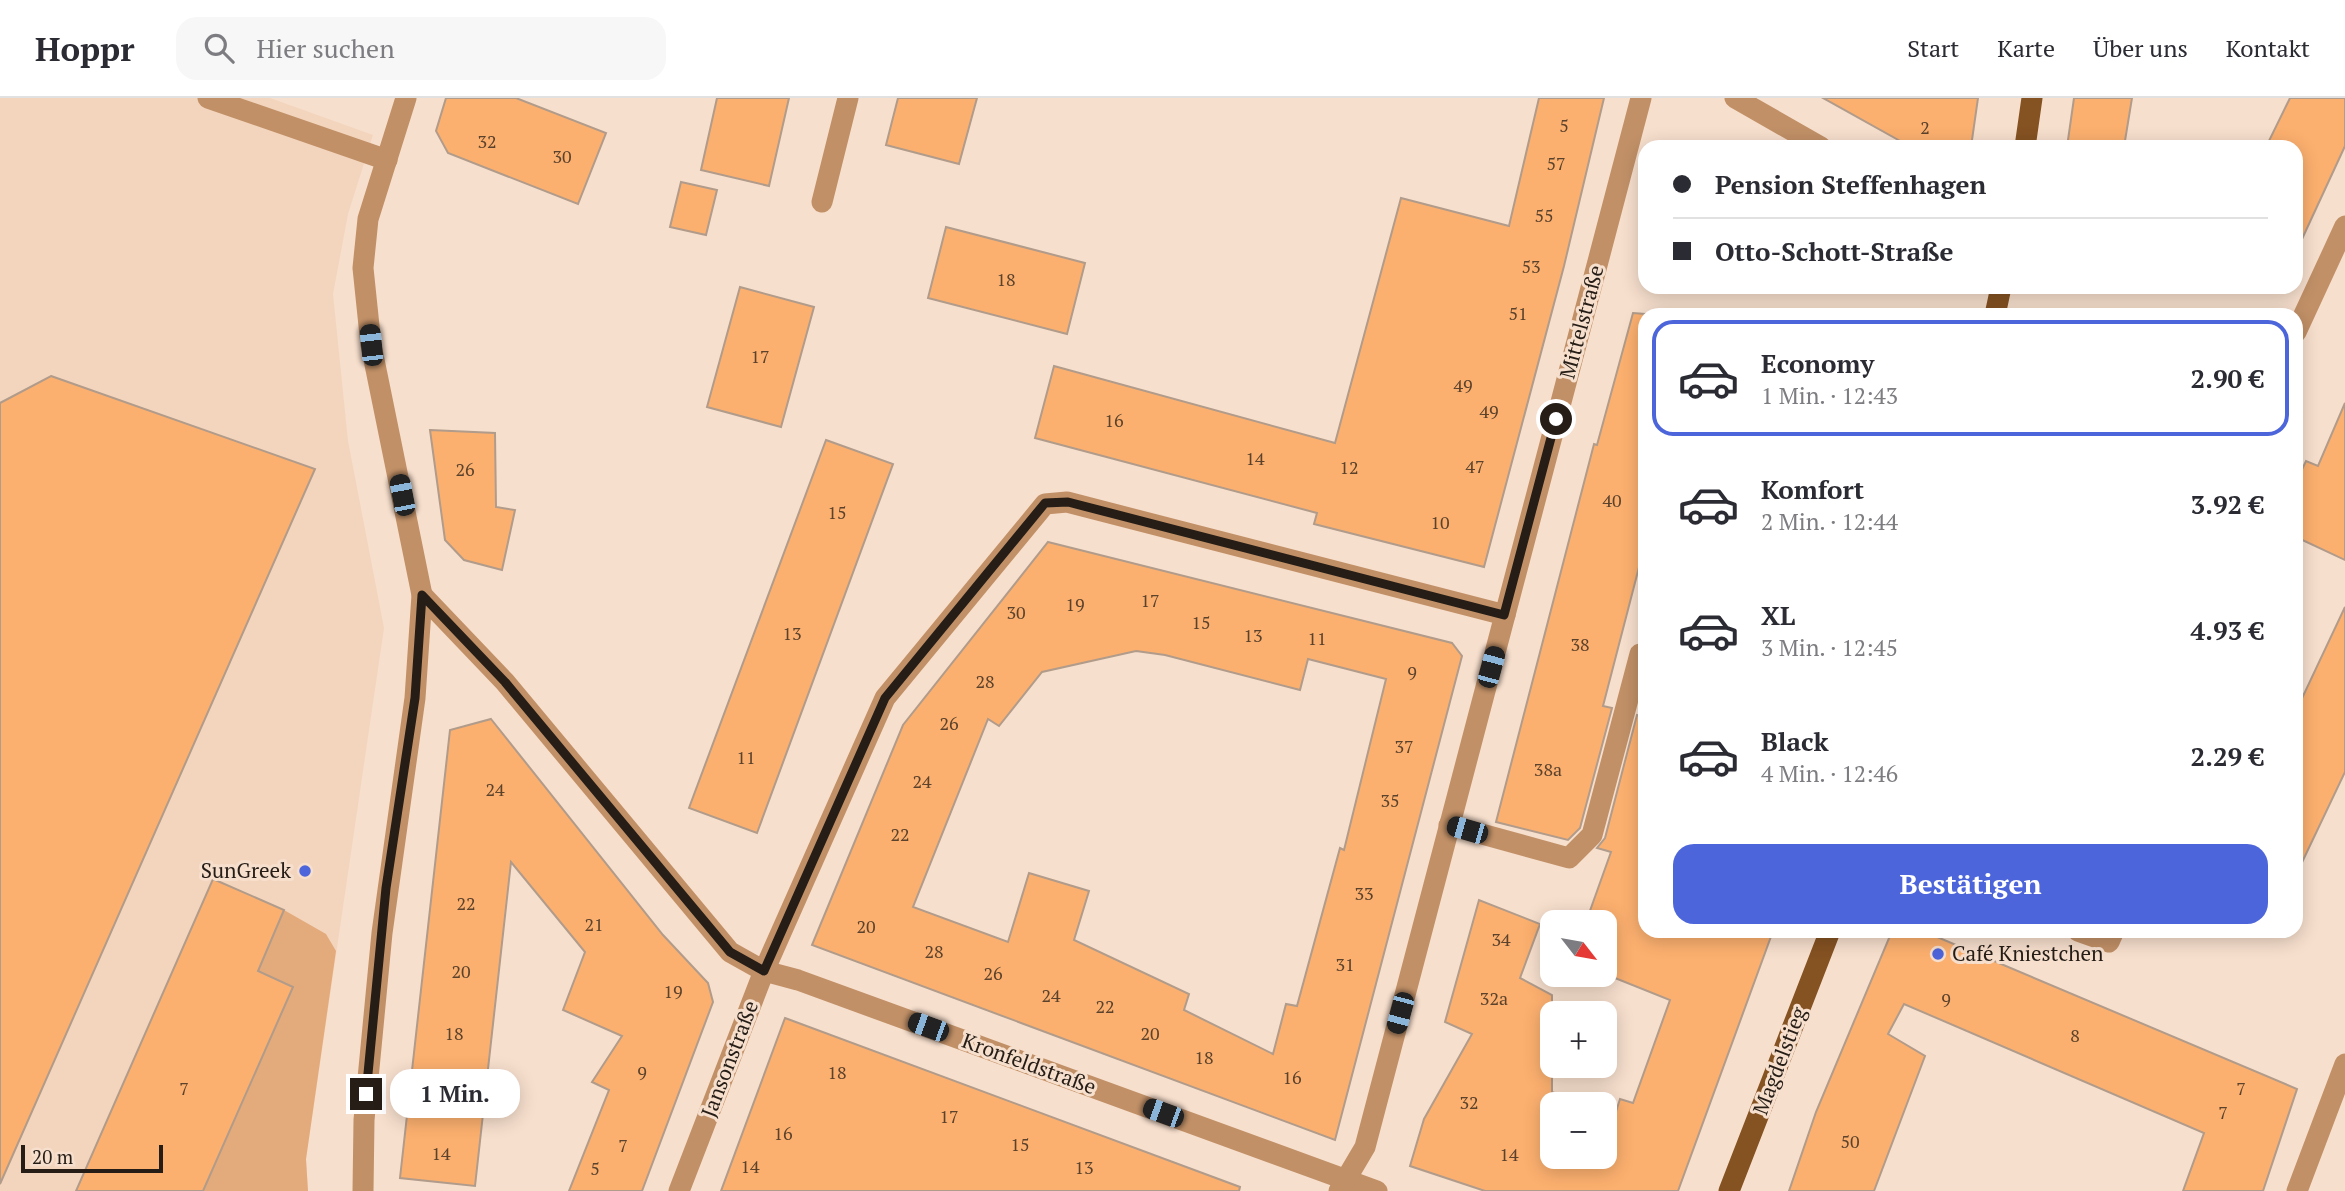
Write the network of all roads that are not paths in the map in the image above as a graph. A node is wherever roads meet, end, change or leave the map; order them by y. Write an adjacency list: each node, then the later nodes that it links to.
1 (208, 98): 9 (street)
2 (406, 98): 9 (street)
3 (848, 98): 10 (street)
4 (1641, 98): 14 (street, Mittelstraße)
5 (1735, 98): 7 (street)
6 (2032, 98): 8 (main road)
7 (1809, 140)
8 (2026, 140)
9 (387, 160): 13 (street)
10 (822, 202)
11 (2345, 226): 12 (street)
12 (2303, 317)
13 (422, 595): 20 (street, Kronfeldstraße); 23 (street)
14 (1504, 615): 16 (street, Mittelstraße); 20 (street, Jansonstraße)
15 (1638, 662): 16 (street)
16 (1449, 825): 22 (street, Mittelstraße)
17 (1827, 938): 26 (main road, Magdelstieg)
18 (2096, 938): 19 (street)
19 (2112, 938)
20 (764, 971): 22 (street, Kronfeldstraße); 24 (street, Jansonstraße)
21 (2345, 1064): 27 (street)
22 (1342, 1185): 25 (street, Kronfeldstraße)
23 (363, 1191)
24 (679, 1191)
25 (1377, 1191)
26 (1729, 1191)
27 (2297, 1191)

